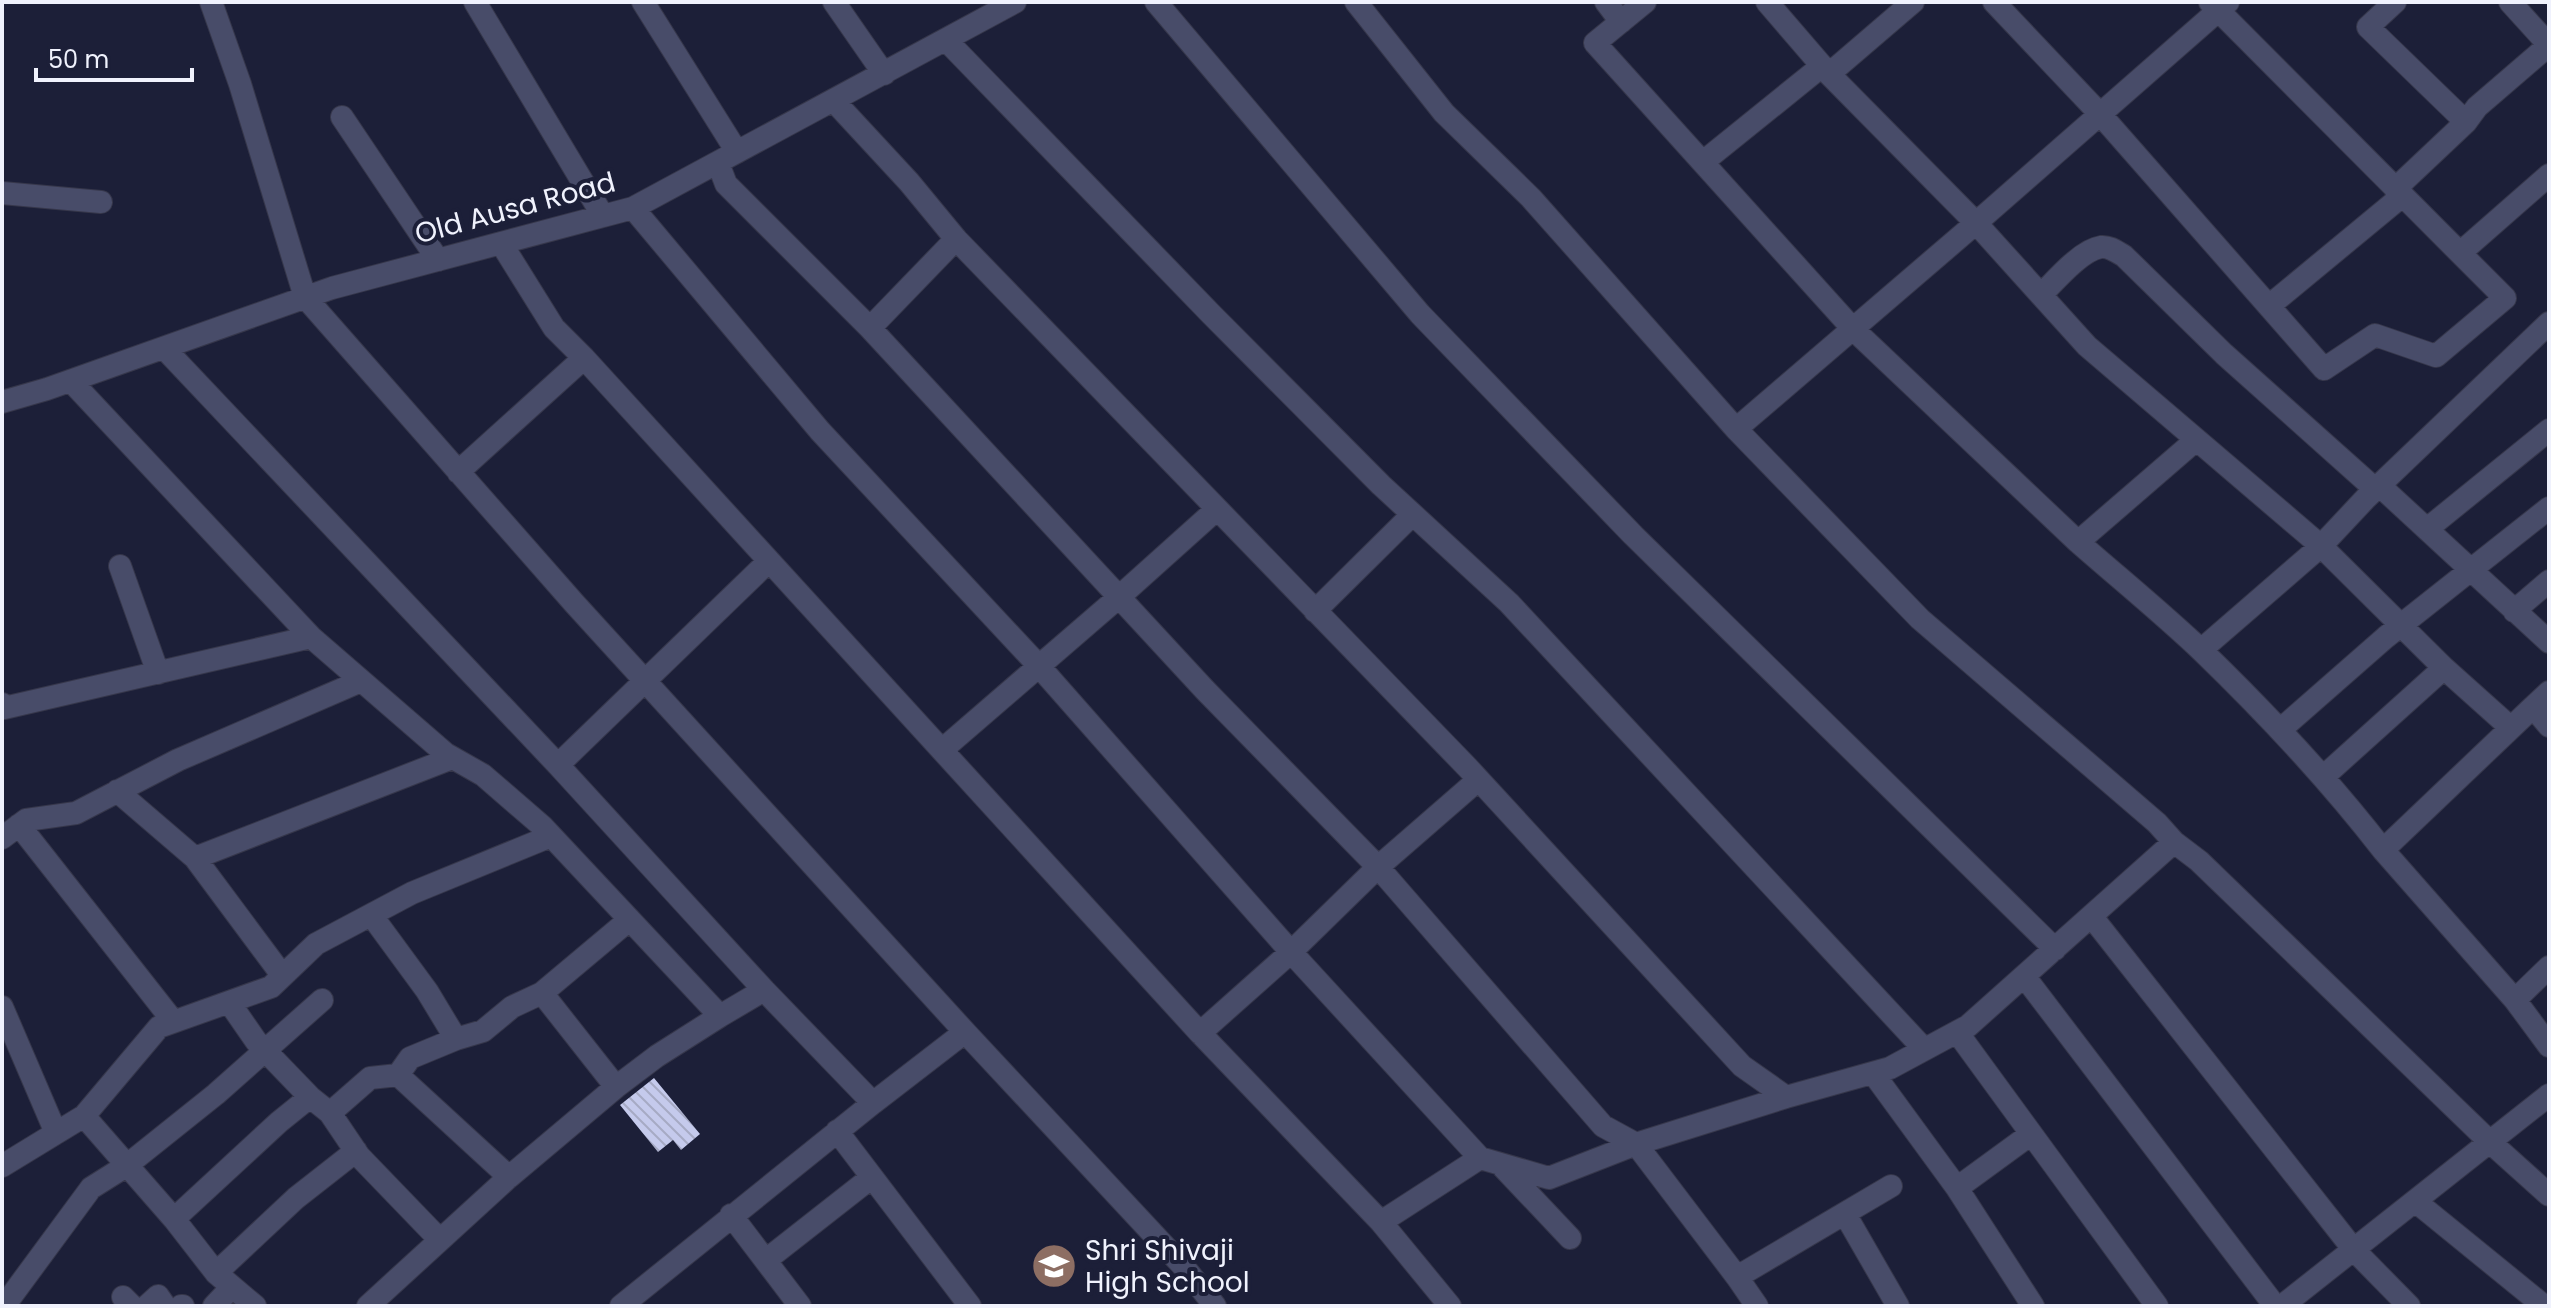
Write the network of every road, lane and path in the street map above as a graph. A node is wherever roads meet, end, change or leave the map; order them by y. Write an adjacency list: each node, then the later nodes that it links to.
1 (211, 2): 40 (street)
2 (475, 2): 33 (street)
3 (643, 2): 26 (street)
4 (834, 2): 21 (street)
5 (1015, 2): 16 (street, Old Ausa Road)
6 (1156, 2): 96 (street)
7 (1356, 2): 49 (street)
8 (1606, 2): 17 (street)
9 (1645, 2): 17 (street)
10 (1767, 2): 20 (street)
11 (1913, 2): 20 (street)
12 (1994, 2): 23 (street)
13 (2395, 2): 25 (street)
14 (2510, 2): 19 (street)
15 (2219, 5): 23 (street); 29 (street)
16 (979, 10): 18 (street, Old Ausa Road)
17 (1621, 22): 27 (street)
18 (946, 40): 21 (street, Old Ausa Road); 56 (street)
19 (2549, 45): 25 (street)
20 (1826, 70): 27 (street); 34 (street)
21 (884, 74): 22 (street, Old Ausa Road)
22 (834, 101): 26 (street, Old Ausa Road); 35 (street)
23 (2100, 114): 34 (street); 41 (street)
24 (342, 117): 38 (street)
25 (2466, 122): 29 (street)
26 (728, 158): 32 (street, Old Ausa Road); 43 (street)
27 (1703, 162): 44 (street)
28 (2549, 175): 37 (street)
29 (2398, 192): 37 (street); 41 (street)
30 (2, 193): 31 (street)
31 (101, 202)
32 (633, 208): 33 (street, Old Ausa Road); 71 (street)
33 (603, 216): 36 (street, Old Ausa Road)
34 (1976, 223): 39 (street); 44 (street)
35 (956, 239): 43 (street); 55 (street)
36 (501, 243): 38 (street, Old Ausa Road); 46 (street)
37 (2460, 253): 41 (street)
38 (438, 260): 40 (street, Old Ausa Road)
39 (2041, 295): 51 (street); 53 (street)
40 (305, 297): 45 (street, Old Ausa Road); 52 (street)
41 (2269, 306)
42 (2549, 323): 53 (street)
43 (870, 328): 64 (street)
44 (1853, 329): 49 (street); 58 (street)
45 (164, 348): 47 (street, Old Ausa Road); 83 (street)
46 (584, 358): 52 (street); 60 (street)
47 (71, 381): 48 (street, Old Ausa Road); 68 (street)
48 (2, 402)
49 (1736, 429): 89 (street)
50 (2549, 430): 57 (street)
51 (2196, 440): 58 (street); 59 (street)
52 (458, 472): 75 (street)
53 (2377, 487): 57 (street); 59 (street)
54 (2549, 508): 62 (street)
55 (1217, 509): 64 (street); 65 (street)
56 (1412, 515): 65 (street); 114 (street)
57 (2427, 529): 62 (street)
58 (2078, 542): 70 (street)
59 (2321, 546): 67 (street); 70 (street)
60 (769, 561): 75 (street); 81 (street)
61 (120, 566): 73 (street)
62 (2471, 570): 66 (street); 67 (street)
63 (2549, 581): 66 (street)
64 (1119, 597): 71 (street); 92 (street)
65 (1315, 611): 85 (street)
66 (2514, 611): 69 (street)
67 (2401, 626): 72 (street); 80 (street)
68 (311, 637): 73 (street); 74 (street)
69 (2549, 642)
70 (2201, 650): 80 (street)
71 (1038, 665): 81 (street); 97 (street)
72 (2444, 668): 79 (street); 84 (street)
73 (158, 673): 77 (street)
74 (361, 681): 82 (street); 86 (street)
75 (646, 682): 83 (street); 109 (street)
76 (2541, 699): 78 (street); 79 (street)
77 (2, 704)
78 (2549, 726)
79 (2511, 728): 90 (street)
80 (2280, 730): 84 (street)
81 (943, 749): 111 (street)
82 (452, 758): 88 (street); 91 (street)
83 (558, 765): 101 (street)
84 (2323, 777): 90 (street)
85 (1478, 780): 92 (street); 121 (street)
86 (117, 791): 87 (street); 91 (street)
87 (11, 831): 108 (street)
88 (551, 836): 93 (street); 95 (street)
89 (2174, 842): 94 (street); 128 (street)
90 (2383, 850): 104 (street)
91 (195, 858): 99 (street)
92 (1378, 867): 97 (street); 129 (street)
93 (372, 916): 99 (street); 112 (street)
94 (2092, 917): 96 (street); 146 (street)
95 (629, 920): 102 (street); 107 (street)
96 (2055, 949): 100 (street)
97 (1291, 952): 111 (street); 131 (street)
98 (2549, 967): 104 (street)
99 (282, 975): 105 (street)
100 (2024, 976): 110 (street); 165 (street)
101 (764, 990): 107 (street); 122 (street)
102 (542, 993): 112 (street); 118 (street)
103 (322, 1000): 115 (street)
104 (2515, 1000): 113 (street)
105 (229, 1002): 108 (street); 115 (street)
106 (2, 1007): 126 (street)
107 (720, 1016): 118 (street)
108 (173, 1021): 124 (street)
109 (965, 1032): 122 (street); 159 (street)
110 (1957, 1032): 114 (street); 127 (street)
111 (1200, 1033): 143 (street)
112 (456, 1039): 117 (street)
113 (2549, 1046)
114 (1924, 1049): 116 (street)
115 (265, 1050): 120 (street); 133 (street)
116 (1873, 1073): 121 (street); 137 (street)
117 (398, 1075): 123 (street); 134 (street)
118 (616, 1087): 134 (street)
119 (2549, 1095): 128 (street)
120 (310, 1097): 123 (street); 142 (street)
121 (1786, 1097): 129 (street)
122 (873, 1103): 125 (street)
123 (330, 1113): 130 (street)
124 (84, 1116): 126 (street); 133 (street)
125 (837, 1131): 135 (street); 141 (street)
126 (56, 1133): 132 (street)
127 (2031, 1134): 137 (street); 164 (street)
128 (2490, 1142): 138 (street); 139 (street)
129 (1636, 1144): 131 (street); 148 (street)
130 (356, 1151): 145 (street); 149 (street)
131 (1490, 1161): 143 (street); 144 (street)
132 (2, 1166)
133 (126, 1166): 142 (street); 151 (street)
134 (509, 1177): 145 (street)
135 (872, 1177): 147 (street); 158 (street)
136 (1891, 1186): 140 (street)
137 (1957, 1188): 163 (street)
138 (2549, 1195)
139 (2415, 1201): 146 (street); 168 (street)
140 (1845, 1214): 148 (street); 162 (street)
141 (731, 1215): 147 (street); 157 (street)
142 (174, 1219): 149 (street)
143 (1381, 1222): 160 (street)
144 (1570, 1238)
145 (440, 1240): 156 (street)
146 (2354, 1250): 166 (street); 167 (street)
147 (766, 1260): 150 (street)
148 (1737, 1277): 161 (street)
149 (224, 1280): 154 (street); 155 (street)
150 (796, 1304)
151 (4, 1306)
152 (147, 1306): 153 (street)
153 (165, 1306)
154 (214, 1306)
155 (255, 1306)
156 (368, 1306)
157 (621, 1306)
158 (970, 1306)
159 (1215, 1306)
160 (1450, 1306)
161 (1757, 1306)
162 (1898, 1306)
163 (2033, 1306)
164 (2157, 1306)
165 (2275, 1306)
166 (2282, 1306)
167 (2409, 1306)
168 (2544, 1306)

